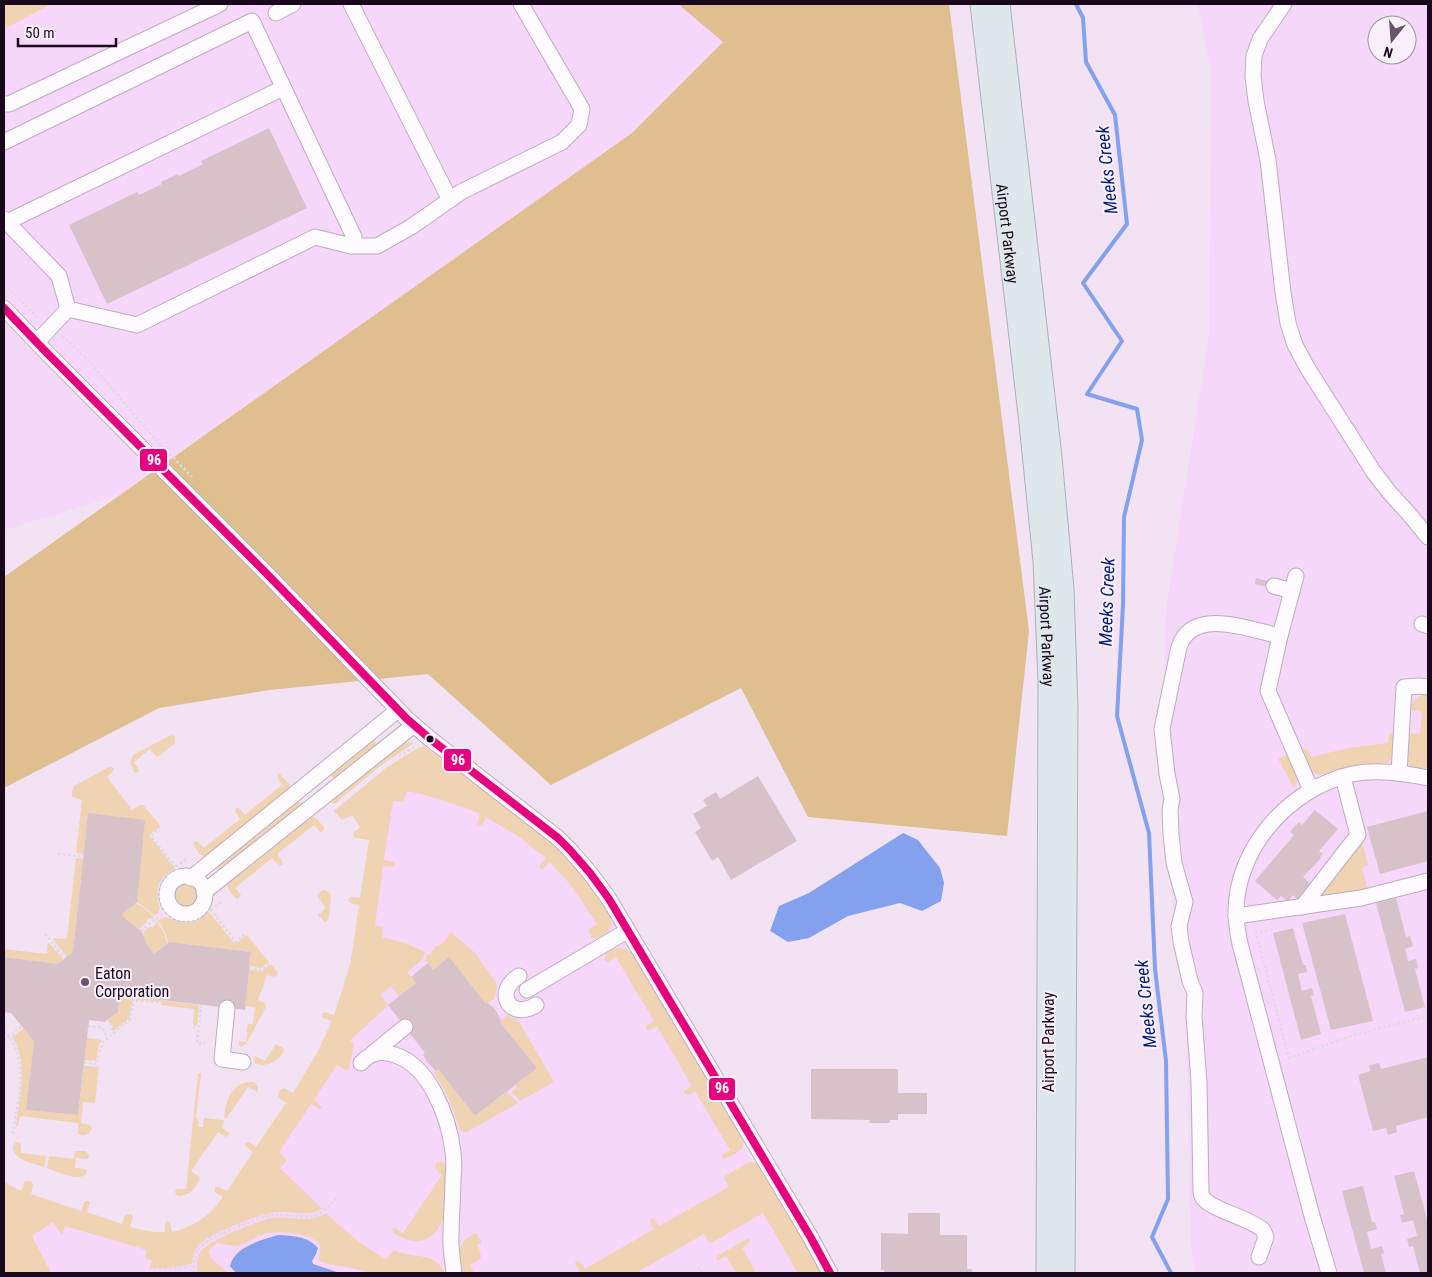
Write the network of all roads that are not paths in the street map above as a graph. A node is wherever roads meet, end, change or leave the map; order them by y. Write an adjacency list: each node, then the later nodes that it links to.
1 (220, 4): 10 (street)
2 (293, 4): 8 (street)
3 (351, 4): 12 (street)
4 (521, 4): 12 (street)
5 (981, 4): 46 (highway, Airport Parkway)
6 (999, 4): 40 (highway, Airport Parkway)
7 (1284, 4): 18 (street)
8 (276, 12)
9 (283, 88): 11 (street); 13 (street); 14 (street)
10 (4, 104)
11 (4, 142)
12 (450, 200): 14 (street)
13 (5, 221): 16 (street)
14 (351, 246): 16 (street)
15 (4, 308): 17 (street)
16 (68, 309): 17 (street)
17 (37, 342): 22 (street)
18 (1428, 537)
19 (1274, 586): 20 (street)
20 (1280, 636): 27 (street); 43 (street)
21 (1428, 687): 24 (street)
22 (398, 710): 23 (street); 28 (street)
23 (414, 725): 30 (street); 33 (street)
24 (1399, 773): 25 (street); 26 (street)
25 (1343, 777): 27 (street); 31 (street)
26 (1428, 778)
27 (1311, 790): 32 (street)
28 (191, 878): 30 (street); 30 (street)
29 (1428, 881): 31 (street)
30 (204, 892)
31 (1302, 907): 32 (street)
32 (1236, 916): 49 (street)
33 (628, 931): 35 (street); 45 (street)
34 (519, 976): 36 (street)
35 (528, 990)
36 (536, 1005)
37 (227, 1008): 41 (street)
38 (405, 1027): 39 (street)
39 (373, 1053): 42 (street); 44 (street)
40 (1065, 1057): 47 (highway, Airport Parkway); 48 (highway)
41 (243, 1062)
42 (361, 1063)
43 (1259, 1258)
44 (454, 1273)
45 (830, 1273)
46 (1047, 1273)
47 (1064, 1273)
48 (1070, 1273)
49 (1329, 1273)

